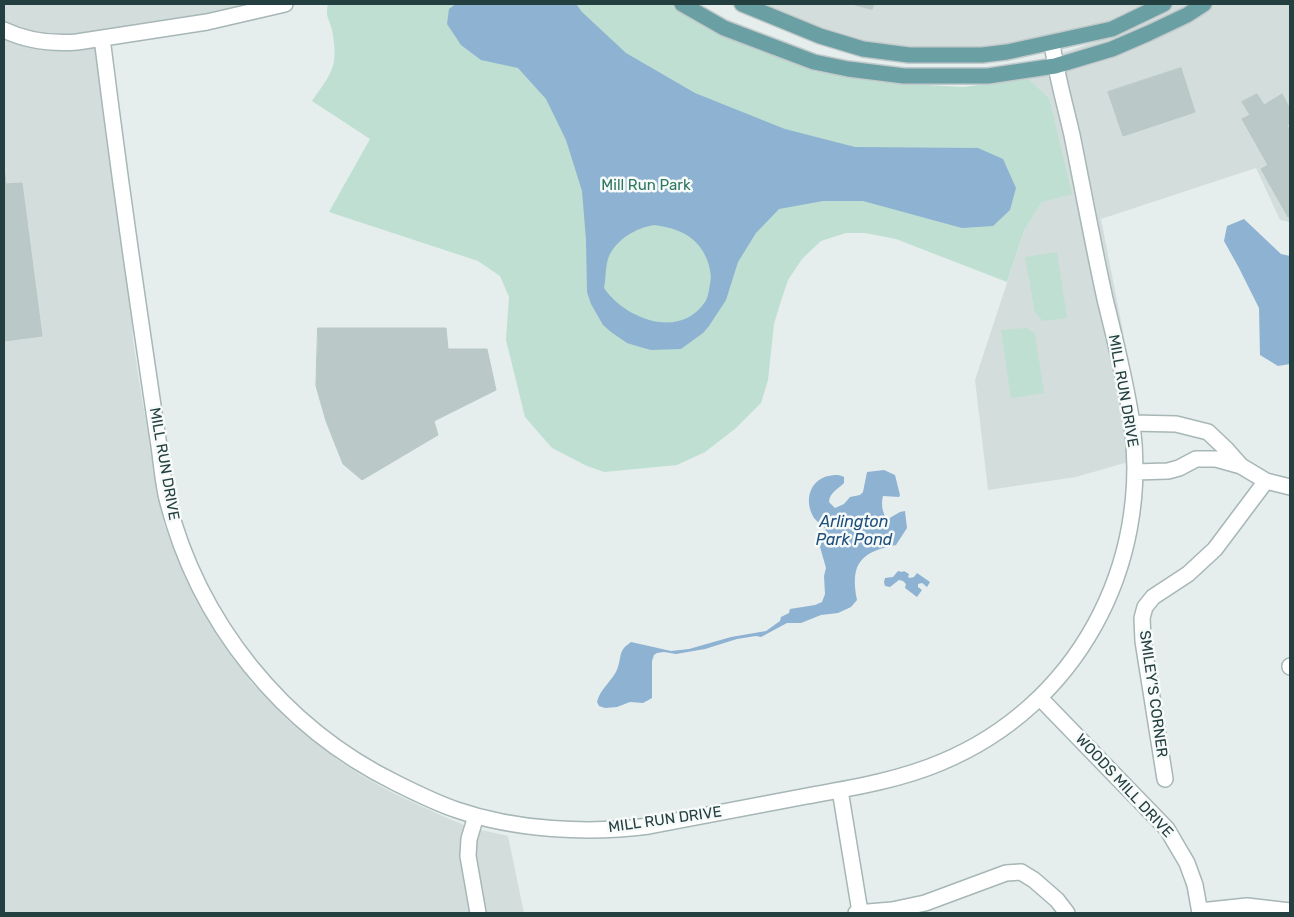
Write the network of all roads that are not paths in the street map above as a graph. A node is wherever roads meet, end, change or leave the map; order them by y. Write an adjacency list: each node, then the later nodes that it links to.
1 (285, 4): 7 (street)
2 (682, 4): 9 (main road)
3 (742, 4): 8 (main road)
4 (1164, 4): 8 (main road)
5 (1204, 4): 9 (main road)
6 (4, 30): 7 (street)
7 (102, 38): 18 (street, MILL RUN DRIVE)
8 (1052, 43): 9 (street, MILL RUN DRIVE)
9 (1055, 66): 10 (street, MILL RUN DRIVE)
10 (1132, 423): 11 (street); 12 (street, MILL RUN DRIVE)
11 (1241, 466): 12 (street); 13 (street)
12 (1135, 472): 15 (street, MILL RUN DRIVE)
13 (1266, 480): 14 (street); 16 (street, SMILEY'S CORNER)
14 (1290, 487)
15 (1040, 698): 17 (street, MILL RUN DRIVE); 21 (street, WOODS MILL DRIVE)
16 (1165, 779)
17 (840, 790): 18 (street, MILL RUN DRIVE); 23 (street)
18 (476, 816): 22 (street)
19 (1247, 910): 20 (street); 21 (street)
20 (1290, 911)
21 (1200, 912)
22 (478, 913)
23 (858, 913): 24 (street)
24 (1067, 913)

